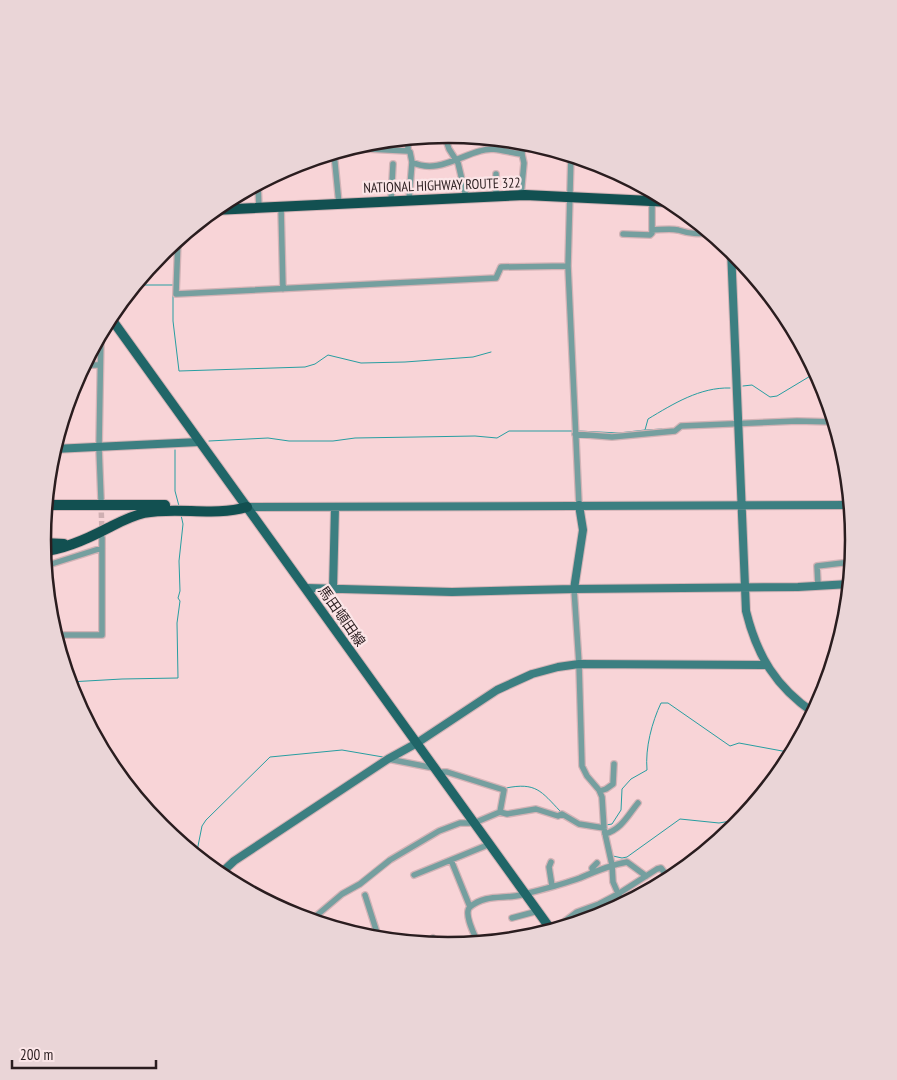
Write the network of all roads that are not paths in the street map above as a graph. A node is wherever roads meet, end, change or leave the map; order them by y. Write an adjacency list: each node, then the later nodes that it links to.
1 (447, 143): 8 (street)
2 (408, 145): 5 (street)
3 (522, 149): 6 (street)
4 (373, 150): 5 (street)
5 (408, 152): 9 (street)
6 (522, 154): 8 (street); 14 (street)
7 (335, 160): 22 (street)
8 (456, 160): 9 (street); 17 (street)
9 (412, 162): 20 (street)
10 (571, 162): 18 (street)
11 (393, 164): 21 (street)
12 (496, 174): 15 (street)
13 (258, 192): 24 (street)
14 (521, 195): 15 (highway, NATIONAL HIGHWAY ROUTE 322); 18 (highway, NATIONAL HIGHWAY ROUTE 322)
15 (496, 196): 17 (highway, NATIONAL HIGHWAY ROUTE 322)
16 (647, 196): 18 (highway, NATIONAL HIGHWAY ROUTE 322)
17 (466, 197): 20 (highway, NATIONAL HIGHWAY ROUTE 322)
18 (570, 198): 31 (street)
19 (652, 199): 26 (street)
20 (409, 200): 21 (highway, NATIONAL HIGHWAY ROUTE 322)
21 (391, 201): 22 (highway, NATIONAL HIGHWAY ROUTE 322)
22 (339, 204): 23 (highway, NATIONAL HIGHWAY ROUTE 322)
23 (281, 206): 24 (highway, NATIONAL HIGHWAY ROUTE 322); 32 (street)
24 (259, 208): 25 (highway, NATIONAL HIGHWAY ROUTE 322)
25 (229, 209)
26 (652, 230): 27 (street); 28 (street)
27 (623, 234)
28 (701, 234)
29 (178, 250): 32 (street)
30 (732, 262): 38 (street)
31 (568, 266): 32 (street); 39 (street)
32 (283, 289)
33 (115, 324): 40 (main road, 馬田頓田線)
34 (101, 348): 36 (street)
35 (92, 365): 36 (street)
36 (100, 365): 41 (street)
37 (828, 422): 38 (street)
38 (739, 423): 39 (street); 46 (street)
39 (575, 432): 45 (street)
40 (199, 442): 41 (street); 49 (main road, 馬田頓田線)
41 (99, 448): 42 (street); 43 (street)
42 (62, 449)
43 (101, 499)
44 (53, 505): 48 (highway)
45 (579, 505): 46 (street); 50 (street); 63 (street)
46 (741, 505): 47 (street); 61 (street)
47 (844, 505)
48 (68, 506): 49 (highway); 51 (highway)
49 (246, 507): 50 (street); 54 (highway); 62 (main road, 馬田頓田線)
50 (335, 507): 64 (street)
51 (52, 510)
52 (102, 538): 55 (street)
53 (51, 543): 54 (highway)
54 (72, 544): 56 (highway)
55 (102, 548): 58 (street); 65 (street)
56 (51, 550)
57 (845, 563): 60 (street)
58 (52, 564)
59 (843, 584): 60 (street)
60 (818, 586): 61 (street)
61 (745, 587): 63 (street); 67 (street)
62 (306, 588): 64 (street); 69 (main road, 馬田頓田線)
63 (574, 589): 64 (street); 66 (street)
64 (333, 590)
65 (63, 635)
66 (579, 664): 67 (street); 69 (street); 73 (street)
67 (766, 664): 68 (street)
68 (808, 709)
69 (417, 743): 70 (street); 72 (main road, 馬田頓田線)
70 (388, 759): 72 (street); 83 (street)
71 (614, 764): 73 (street)
72 (436, 771): 75 (street); 76 (main road, 馬田頓田線)
73 (600, 791): 77 (street)
74 (638, 803): 77 (street)
75 (500, 812): 76 (street); 77 (street)
76 (474, 823): 78 (main road, 馬田頓田線); 95 (street)
77 (604, 828): 82 (street)
78 (490, 844): 79 (street); 89 (main road, 馬田頓田線)
79 (451, 860): 86 (street); 93 (street)
80 (551, 862): 88 (street)
81 (597, 863): 84 (street)
82 (612, 865): 84 (street); 87 (street); 90 (street)
83 (226, 868)
84 (593, 872): 88 (street)
85 (665, 873): 87 (street)
86 (414, 875)
87 (646, 876): 90 (street)
88 (552, 886): 89 (street)
89 (526, 894): 93 (street); 94 (main road, 馬田頓田線)
90 (618, 894): 92 (street); 97 (street)
91 (366, 895): 99 (street)
92 (620, 898)
93 (470, 907): 100 (street)
94 (538, 911): 96 (street); 98 (main road, 馬田頓田線)
95 (317, 915)
96 (512, 918)
97 (569, 918)
98 (548, 925)
99 (377, 931)
100 (475, 936)

